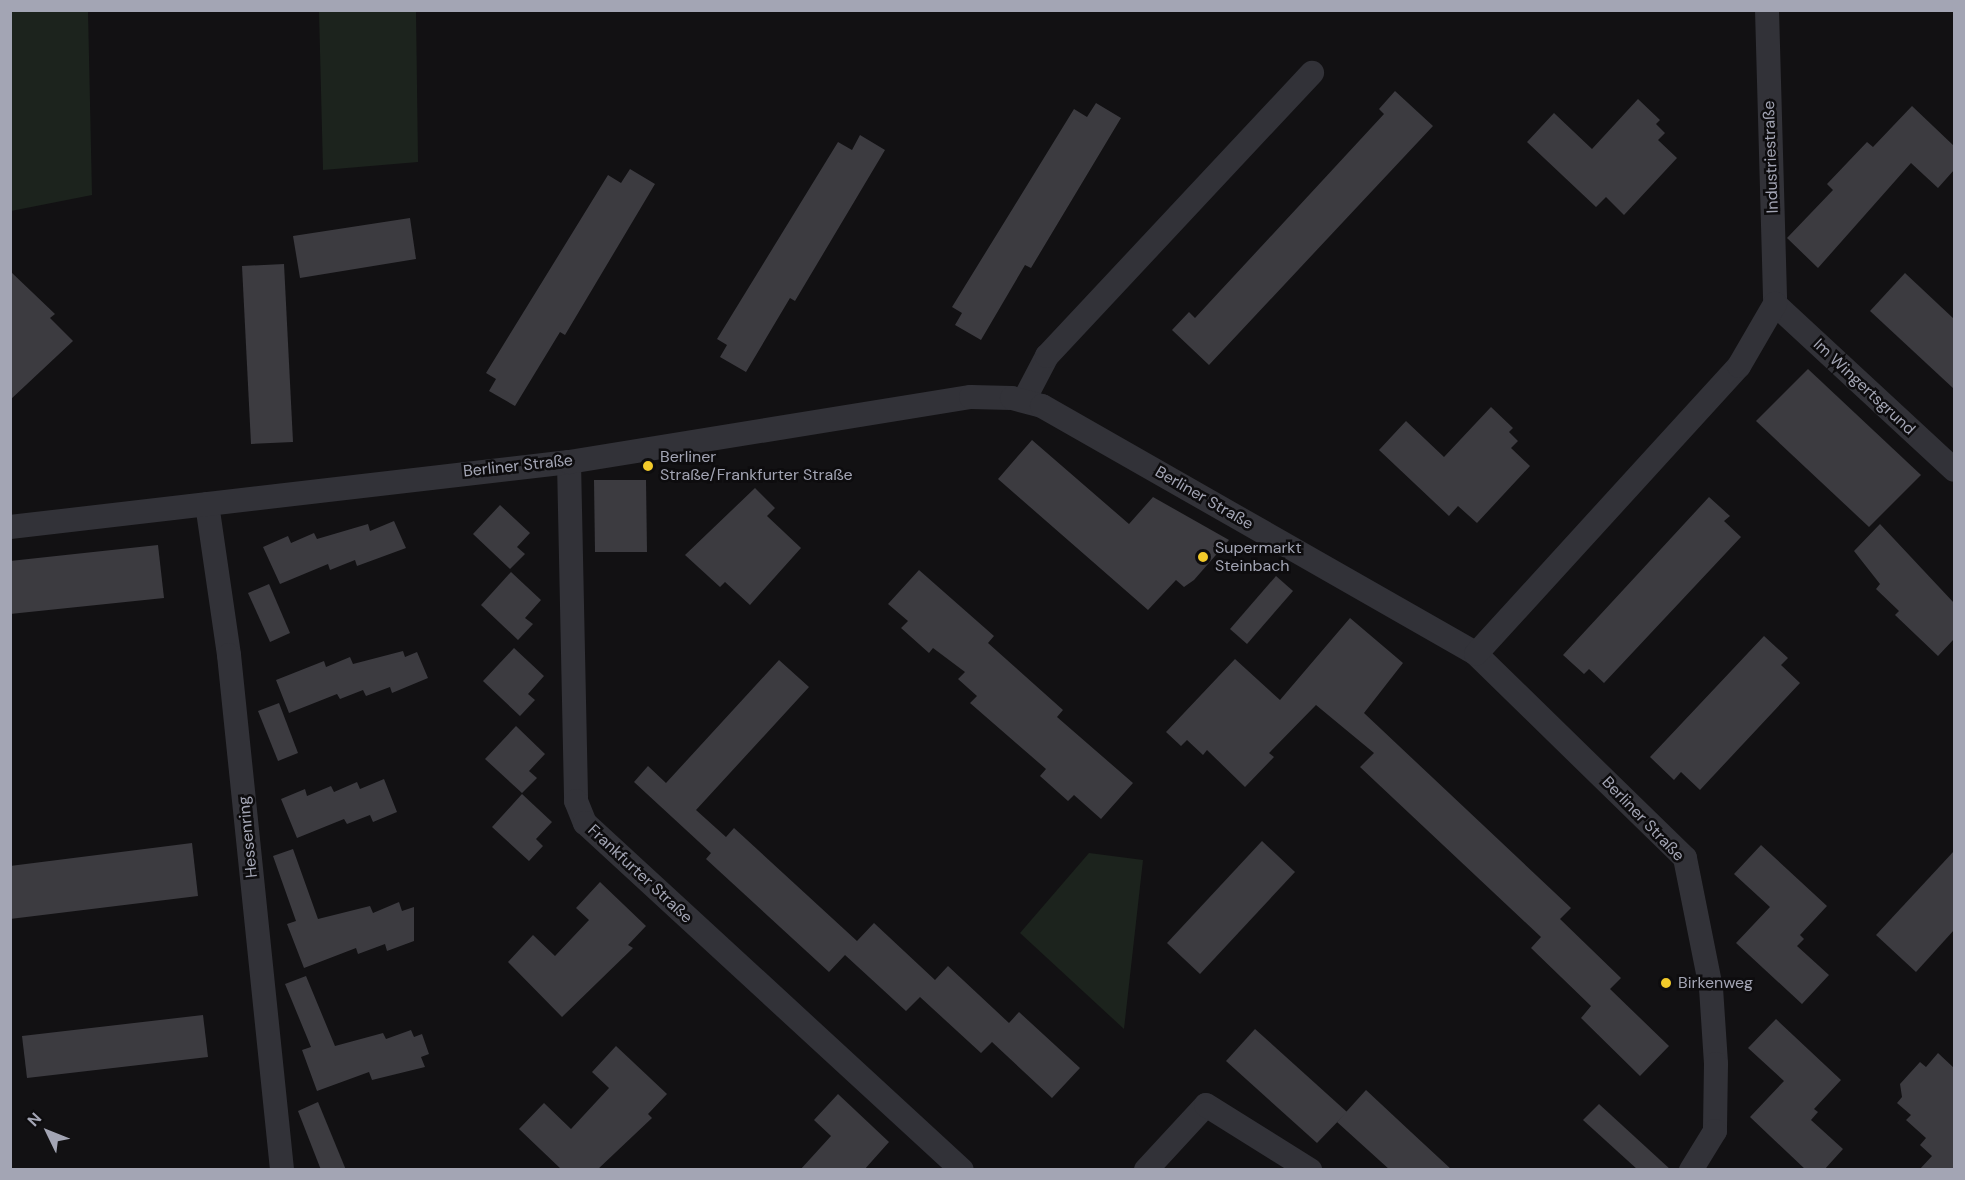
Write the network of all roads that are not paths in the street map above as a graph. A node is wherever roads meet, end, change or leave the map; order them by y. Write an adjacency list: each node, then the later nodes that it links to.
1 (1767, 10): 3 (street, Industriestraße)
2 (1312, 73): 4 (street)
3 (1774, 304): 6 (street, Im Wingertsgrund); 9 (street)
4 (1024, 400): 5 (street, Berliner Straße); 9 (street, Berliner Straße)
5 (569, 462): 7 (street, Berliner Straße); 11 (street, Frankfurter Straße)
6 (1954, 470)
7 (207, 504): 8 (street, Berliner Straße); 10 (street, Hessenring)
8 (10, 526)
9 (1476, 654): 14 (street, Berliner Straße)
10 (282, 1170)
11 (962, 1170)
12 (1146, 1170): 13 (street)
13 (1310, 1170)
14 (1691, 1170)

